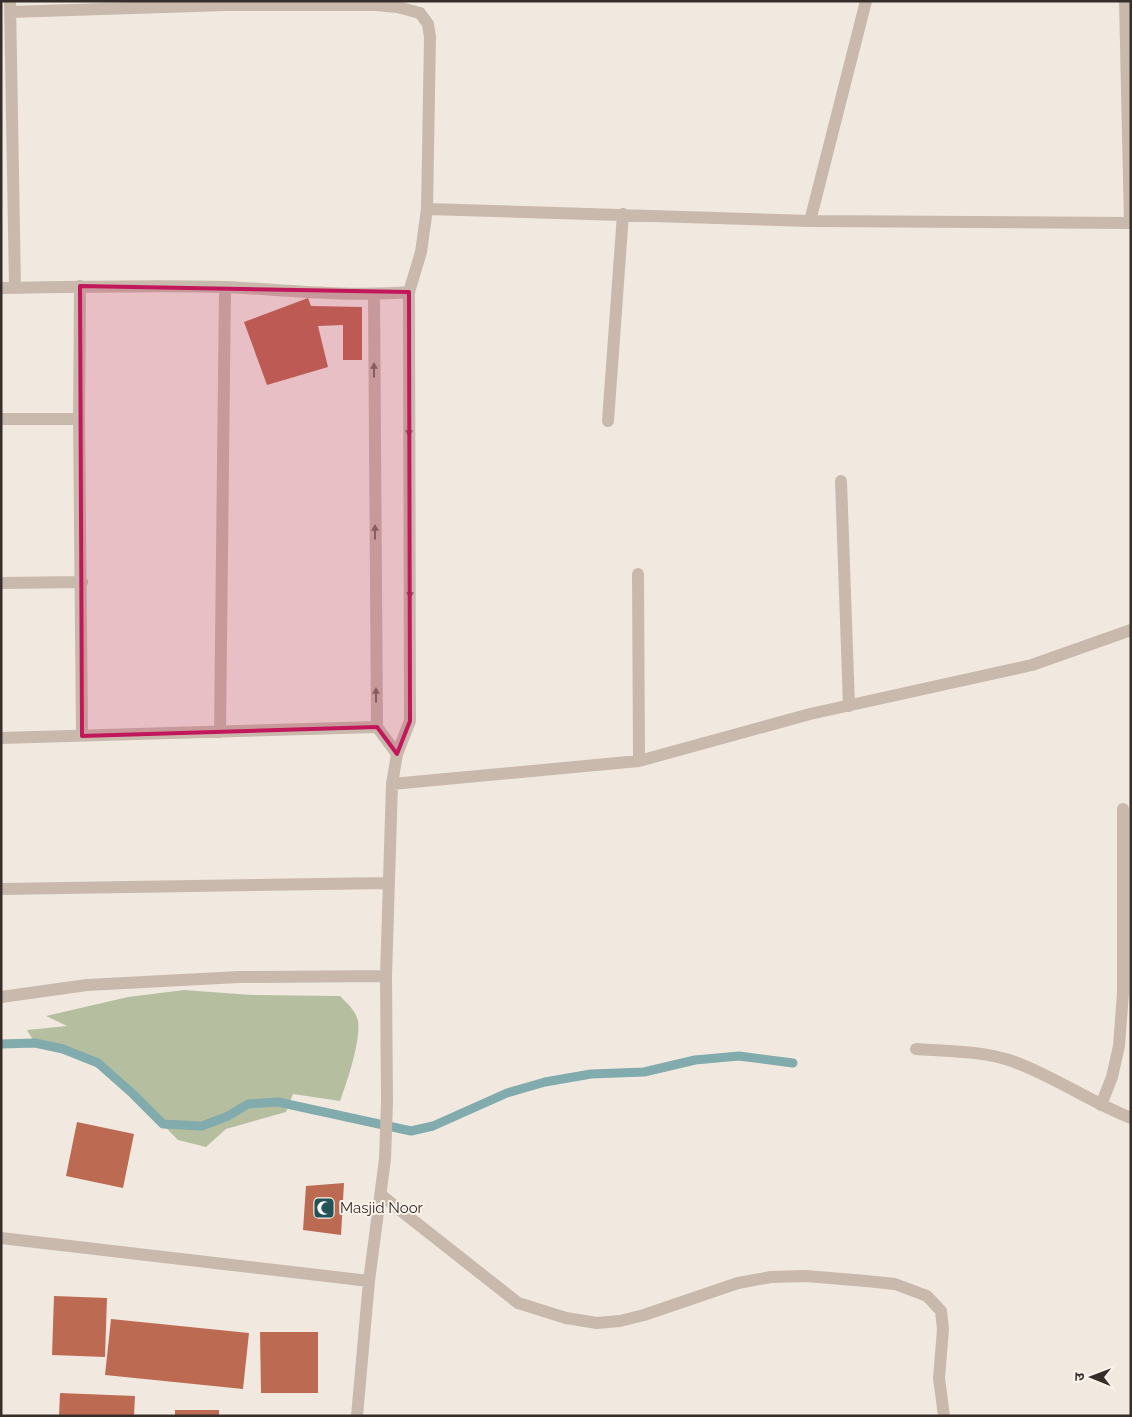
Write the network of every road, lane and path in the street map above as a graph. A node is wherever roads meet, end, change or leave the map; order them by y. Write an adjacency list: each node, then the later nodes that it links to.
1 (866, 1): 8 (street)
2 (1125, 1): 9 (street)
3 (226, 3): 4 (street); 6 (street)
4 (10, 6): 5 (street)
5 (6, 117): 13 (street)
6 (427, 209): 7 (street); 14 (street)
7 (623, 214): 8 (street); 18 (street)
8 (810, 221): 9 (street)
9 (1130, 223)
10 (80, 286): 11 (street); 13 (street); 16 (street)
11 (225, 287): 15 (street); 26 (street)
12 (1, 288): 13 (street)
13 (15, 288)
14 (409, 292): 15 (street); 29 (street, one-way to 29)
15 (374, 295): 25 (street, one-way to 15)
16 (80, 418): 17 (street); 21 (street)
17 (1, 419)
18 (608, 421)
19 (841, 480): 24 (street)
20 (638, 574): 30 (street)
21 (82, 582): 22 (street); 27 (street)
22 (1, 583)
23 (1131, 630): 24 (street)
24 (849, 706): 30 (street)
25 (377, 728): 26 (street); 29 (street)
26 (220, 732): 27 (street)
27 (82, 736): 28 (street)
28 (1, 738)
29 (397, 754): 31 (street)
30 (639, 761): 31 (street)
31 (392, 784): 33 (street)
32 (1123, 809): 38 (street)
33 (388, 883): 34 (street); 35 (street)
34 (1, 889)
35 (386, 976): 36 (street); 40 (street)
36 (1, 997)
37 (916, 1049): 38 (street)
38 (1101, 1105): 39 (street)
39 (1131, 1118)
40 (381, 1195): 42 (street); 44 (street)
41 (1, 1238): 42 (street)
42 (369, 1281): 43 (street)
43 (357, 1416)
44 (944, 1416)

